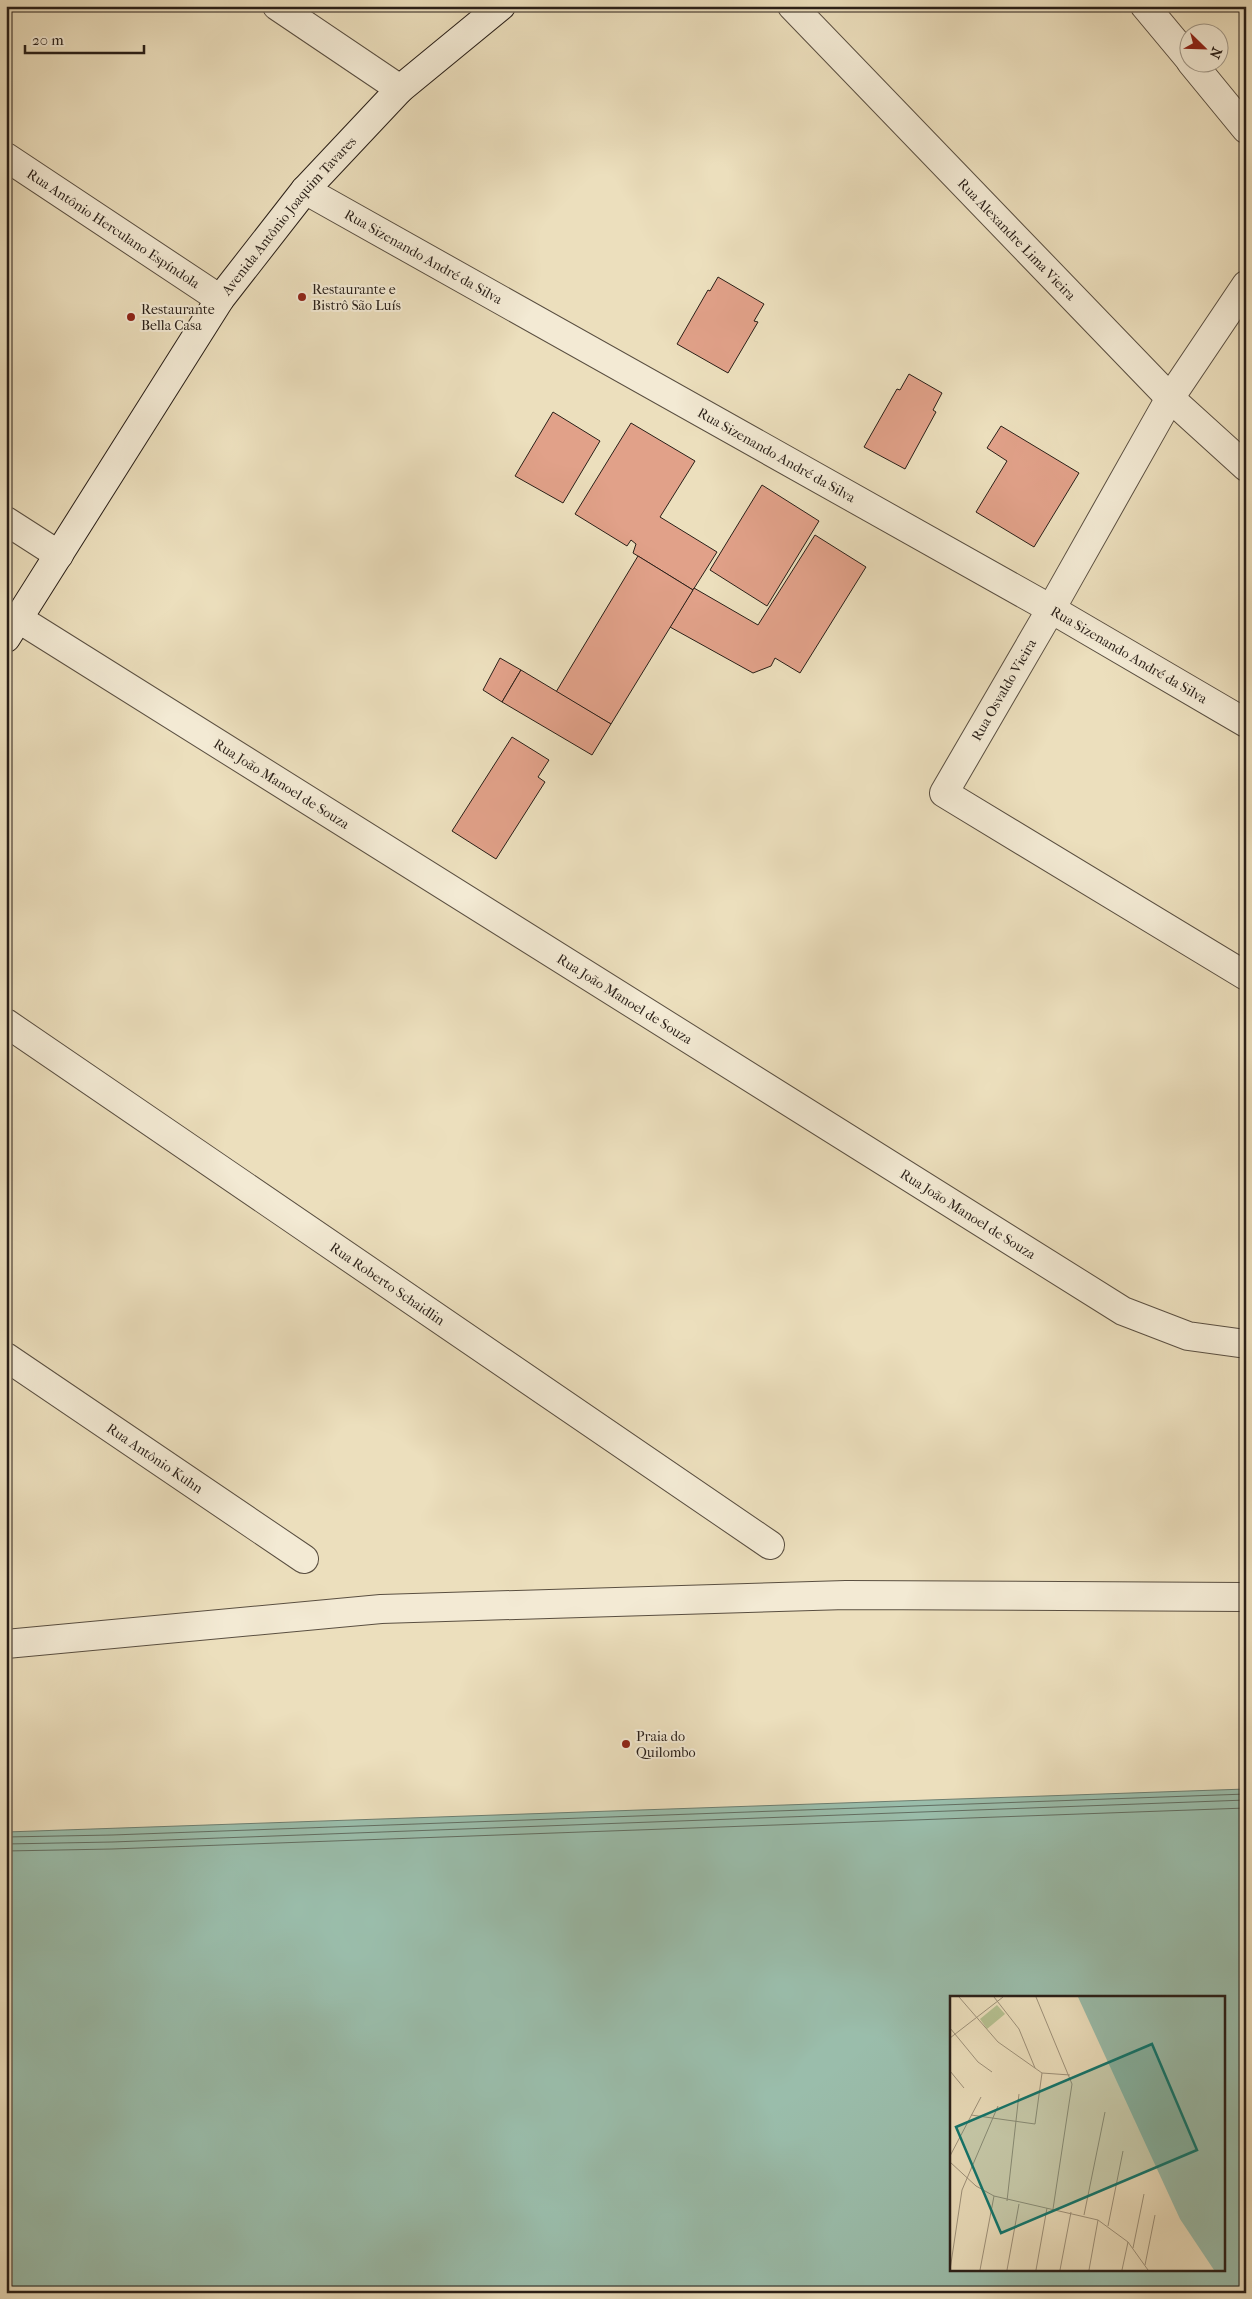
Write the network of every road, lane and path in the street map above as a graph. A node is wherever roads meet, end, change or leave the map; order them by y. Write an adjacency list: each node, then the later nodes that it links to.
1 (276, 6): 7 (street)
2 (501, 6): 7 (street, Avenida Antônio Joaquim Tavares)
3 (792, 6): 13 (street, Rua Alexandre Lima Vieira)
4 (1145, 6): 5 (street)
5 (1180, 49)
6 (1199, 72): 8 (street)
7 (400, 89): 10 (street, Avenida Antônio Joaquim Tavares)
8 (1246, 129)
9 (6, 158): 12 (street, Rua Antônio Herculano Espíndola)
10 (305, 190): 12 (street, Avenida Antônio Joaquim Tavares); 17 (street, Rua Sizenando André da Silva)
11 (1246, 285): 13 (street, Rua Osvaldo Vieira)
12 (220, 299): 16 (street, Avenida Antônio Joaquim Tavares)
13 (1170, 398): 14 (street, Rua Alexandre Lima Vieira); 17 (street, Rua Osvaldo Vieira)
14 (1246, 467)
15 (6, 521): 16 (street)
16 (59, 555): 18 (street, Avenida Antônio Joaquim Tavares)
17 (1051, 609): 19 (street, Rua Sizenando André da Silva); 20 (street, Rua Osvaldo Vieira)
18 (12, 628): 22 (street, Rua João Manoel de Souza)
19 (1246, 723)
20 (1246, 976)
21 (6, 1023): 24 (street, Rua Roberto Schaidlin)
22 (1246, 1344)
23 (6, 1357): 25 (street, Rua Antônio Kuhn)
24 (770, 1545)
25 (304, 1559)
26 (1246, 1597): 27 (street)
27 (6, 1644)

